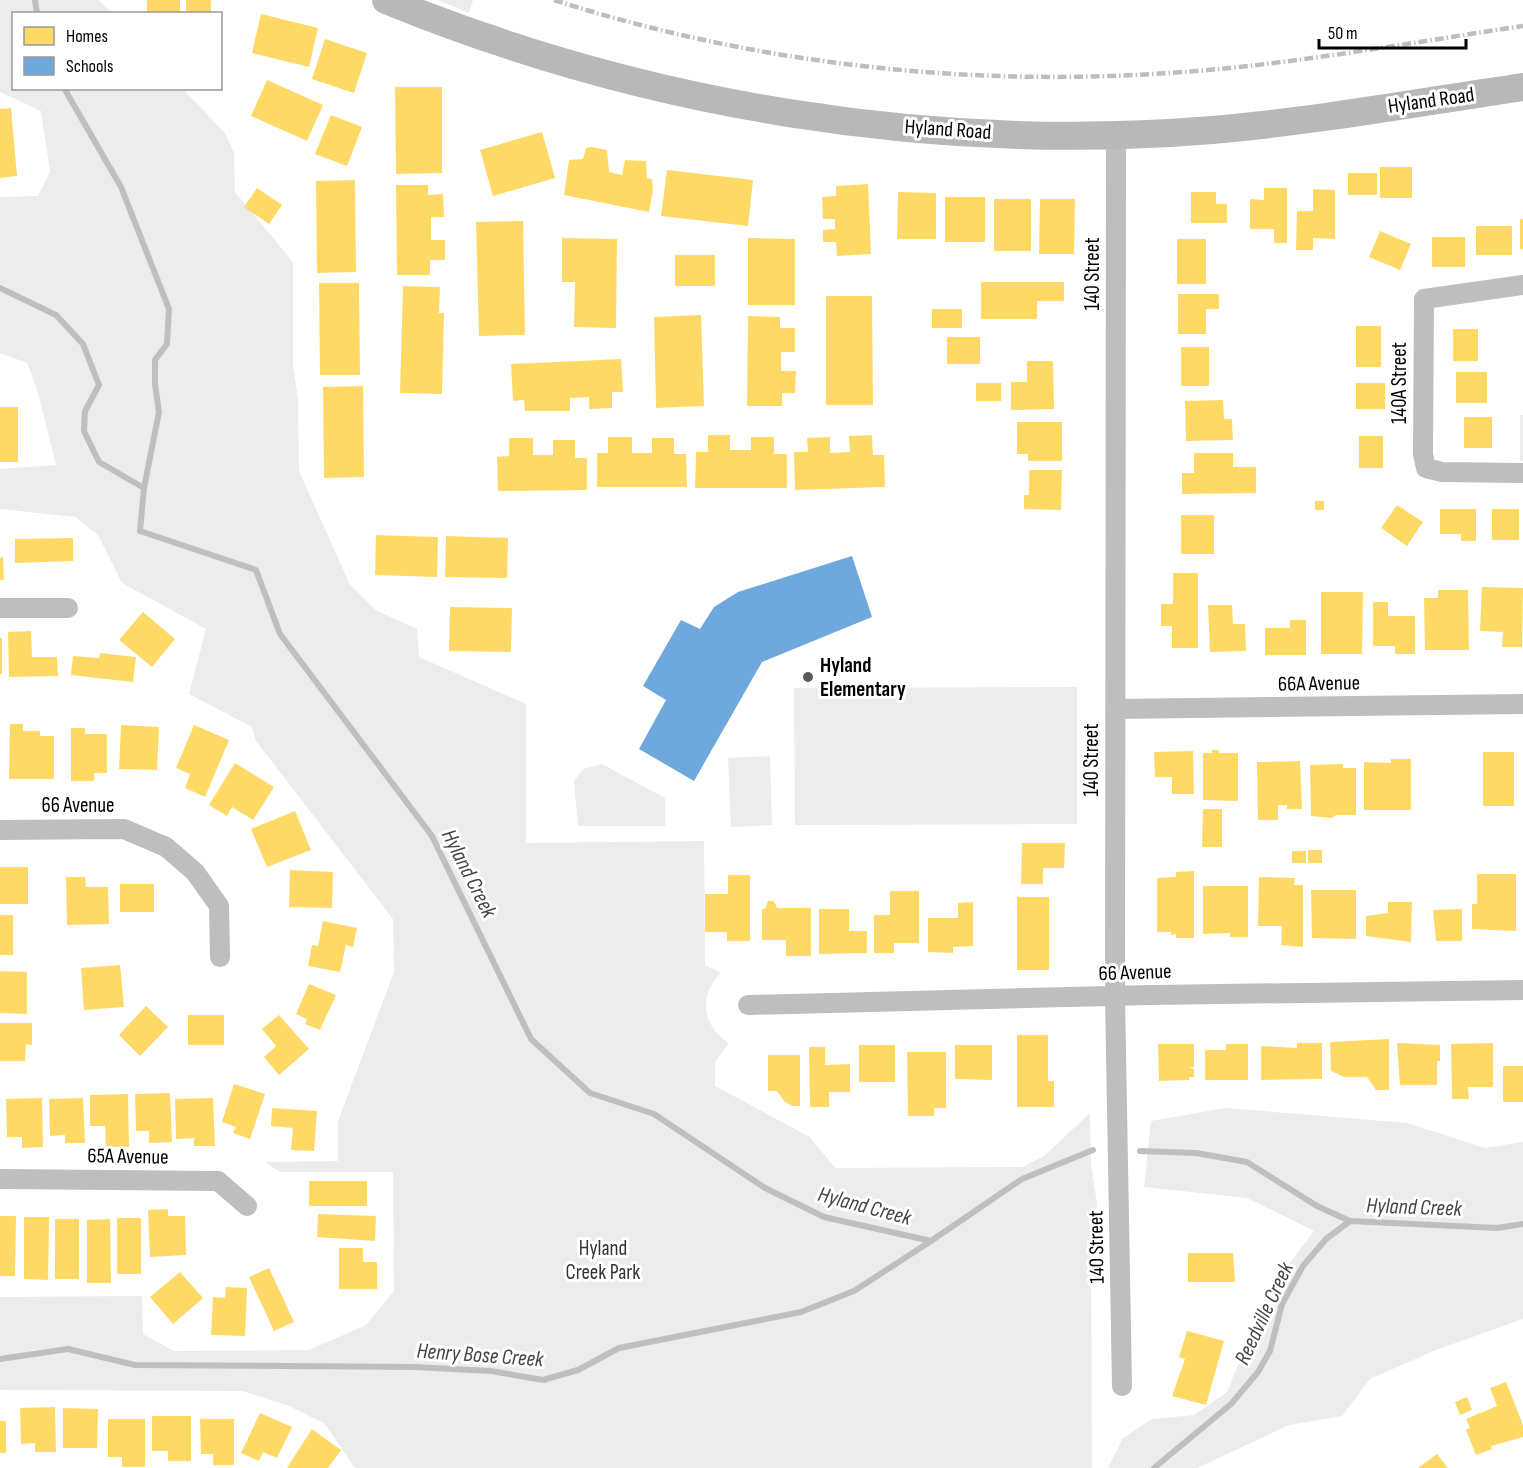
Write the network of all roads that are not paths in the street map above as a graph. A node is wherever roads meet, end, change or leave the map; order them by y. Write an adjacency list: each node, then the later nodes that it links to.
1 (386, 0): 3 (street, Hyland Road)
2 (1523, 87): 3 (street, Hyland Road)
3 (1116, 135): 9 (street, 140 Street)
4 (1523, 285): 5 (street, 140A Street)
5 (1523, 473)
6 (0, 608): 7 (street)
7 (68, 608)
8 (1523, 704): 9 (street, 66A Avenue)
9 (1115, 709): 13 (street, 140 Street)
10 (0, 830): 11 (street, 66 Avenue)
11 (220, 957)
12 (1523, 990): 13 (street, 66 Avenue)
13 (1115, 997): 14 (street, 66 Avenue); 17 (street, 140 Street)
14 (748, 1005)
15 (0, 1179): 16 (street, 65A Avenue)
16 (247, 1206)
17 (1122, 1386)

